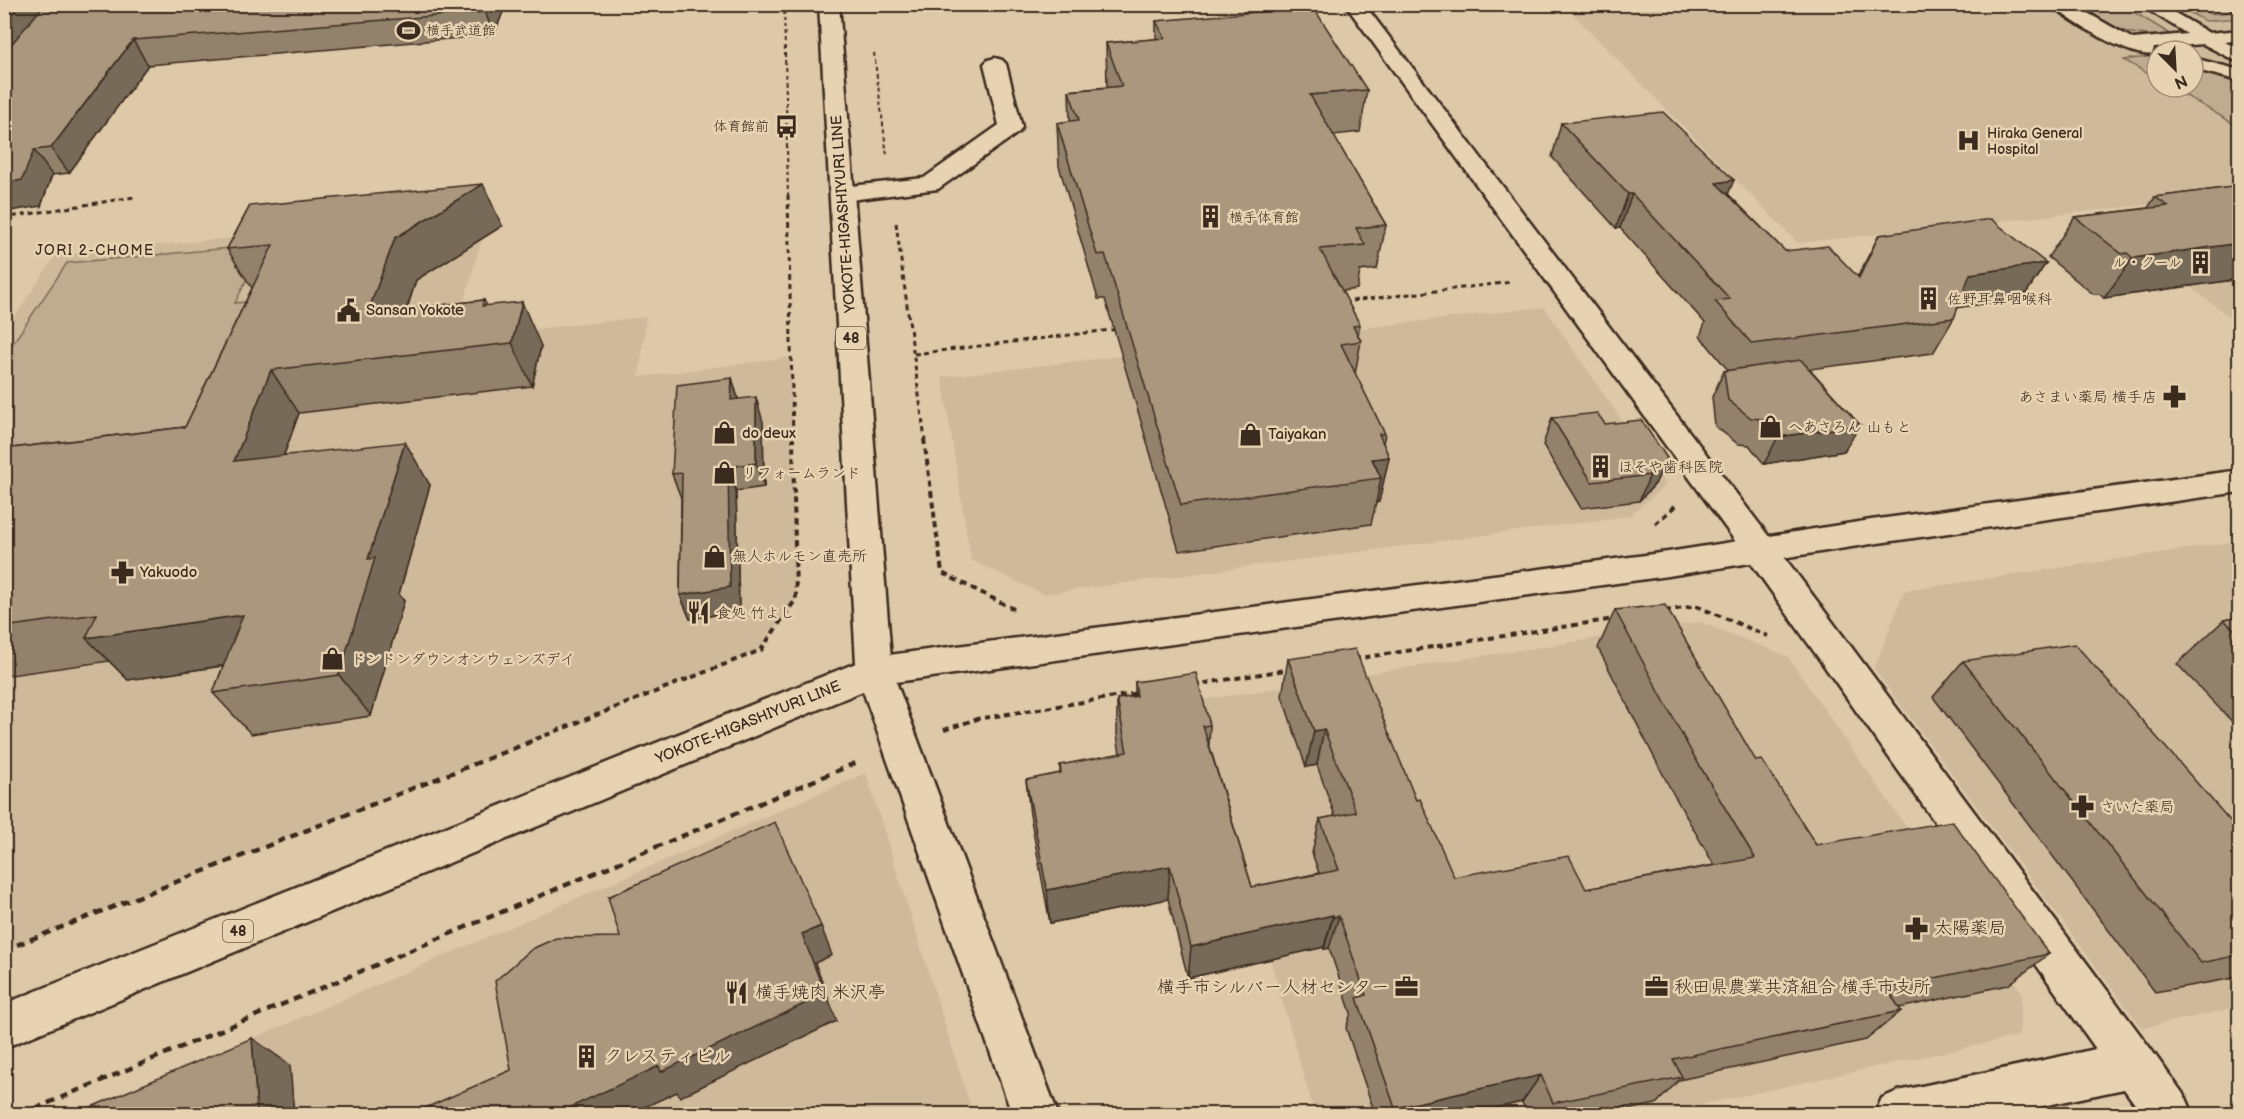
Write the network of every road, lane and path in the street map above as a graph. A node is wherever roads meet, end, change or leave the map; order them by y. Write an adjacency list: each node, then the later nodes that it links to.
1 (784, 4): 40 (path)
2 (829, 4): 19 (street, YOKOTE-HIGASHIYURI LINE / 48)
3 (1354, 4): 22 (street)
4 (2060, 4): 11 (lane)
5 (2147, 4): 9 (lane)
6 (2233, 4): 7 (lane)
7 (2240, 8)
8 (2240, 35): 9 (lane)
9 (2206, 39): 14 (lane)
10 (873, 44): 18 (path)
11 (2129, 45): 12 (lane); 13 (lane)
12 (2145, 45)
13 (2145, 50)
14 (2240, 58)
15 (995, 64): 18 (street)
16 (2205, 66): 17 (lane)
17 (2240, 76)
18 (892, 189): 19 (street); 25 (path)
19 (842, 195): 36 (street, YOKOTE-HIGASHIYURI LINE / 48)
20 (134, 197): 21 (path)
21 (4, 218)
22 (1555, 277): 23 (path); 29 (street)
23 (1341, 302)
24 (1128, 328): 25 (path)
25 (914, 354): 30 (path)
26 (2240, 481): 29 (street)
27 (1678, 502): 28 (path)
28 (1650, 525)
29 (1761, 551): 36 (street); 42 (street)
30 (1018, 611)
31 (1661, 611): 33 (path)
32 (1626, 617): 34 (path)
33 (1776, 639)
34 (1342, 661)
35 (1295, 669): 37 (path)
36 (874, 671): 39 (street); 41 (street, YOKOTE-HIGASHIYURI LINE / 48)
37 (1189, 685)
38 (1141, 693): 39 (path)
39 (900, 745): 43 (path); 44 (street)
40 (4, 950)
41 (4, 1026)
42 (2134, 1064): 45 (street); 46 (street)
43 (22, 1114)
44 (1035, 1114)
45 (1898, 1114)
46 (2170, 1114)

